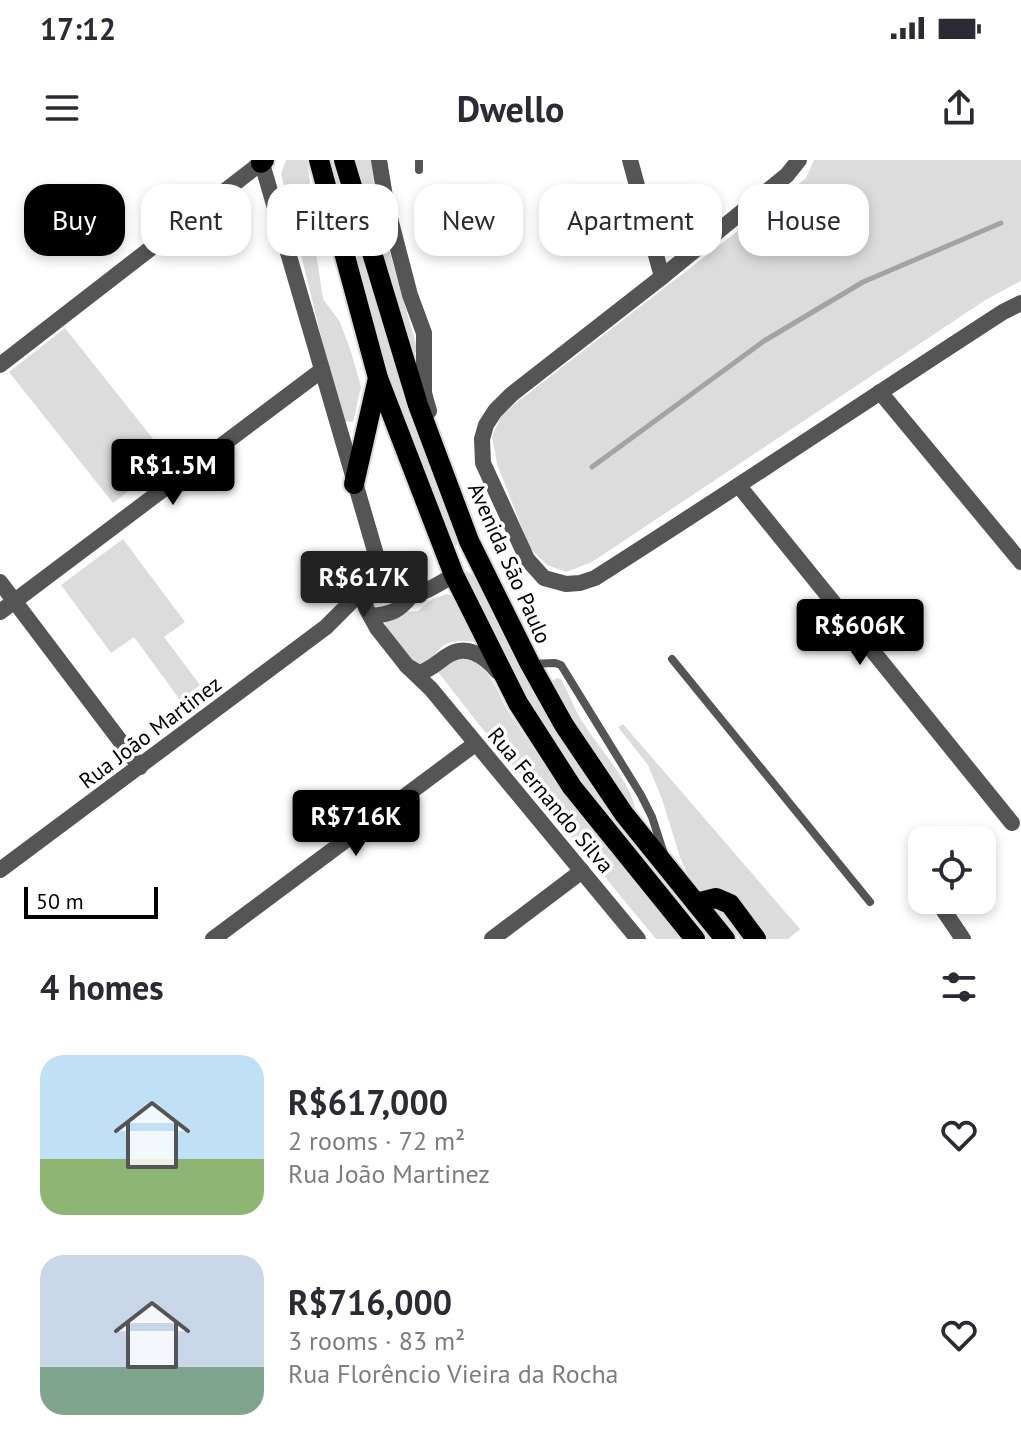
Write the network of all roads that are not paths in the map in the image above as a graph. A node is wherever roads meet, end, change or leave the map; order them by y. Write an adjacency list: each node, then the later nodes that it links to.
1 (319, 160): 11 (main road)
2 (344, 160): 13 (main road, Avenida São Paulo)
3 (379, 160): 13 (street)
4 (630, 160): 7 (street)
5 (799, 160): 7 (street)
6 (262, 161): 9 (street); 10 (street)
7 (662, 277): 15 (street)
8 (1021, 303): 12 (street)
9 (0, 365)
10 (322, 370): 14 (street); 23 (street)
11 (378, 378): 14 (main road); 19 (main road)
12 (880, 392): 15 (street); 18 (street)
13 (441, 467): 16 (main road, Avenida São Paulo)
14 (354, 484): 17 (street)
15 (739, 486): 35 (street)
16 (469, 541): 19 (main road); 28 (main road, Avenida São Paulo)
17 (377, 558): 20 (street); 22 (street)
18 (1021, 562)
19 (454, 575): 22 (street); 32 (main road)
20 (372, 581): 25 (street, Rua Fernando Silva); 26 (street, Rua João Martinez)
21 (0, 582): 23 (street)
22 (412, 595): 25 (street)
23 (15, 601): 24 (street); 34 (street)
24 (0, 612)
25 (374, 622): 26 (street, Rua João Martinez); 29 (street, Rua Fernando Silva)
26 (326, 627): 34 (street, Rua João Martinez)
27 (672, 659): 39 (lane)
28 (530, 664): 37 (main road, Avenida São Paulo); 37 (lane)
29 (407, 666): 30 (street); 31 (street, Rua Fernando Silva)
30 (431, 669): 31 (street); 32 (street)
31 (431, 689): 33 (street, Rua Fernando Silva)
32 (518, 703): 45 (main road)
33 (475, 744): 38 (street, Rua Fernando Silva); 42 (street)
34 (140, 767): 36 (street, Rua João Martinez)
35 (1012, 823)
36 (0, 870)
37 (670, 870): 40 (main road, Avenida São Paulo)
38 (582, 871): 43 (street); 44 (street, Rua Fernando Silva)
39 (870, 902)
40 (696, 903): 46 (main road, Avenida São Paulo); 47 (main road)
41 (946, 914): 48 (street)
42 (213, 939)
43 (492, 939)
44 (638, 939)
45 (695, 939)
46 (725, 939)
47 (756, 939)
48 (963, 939)

